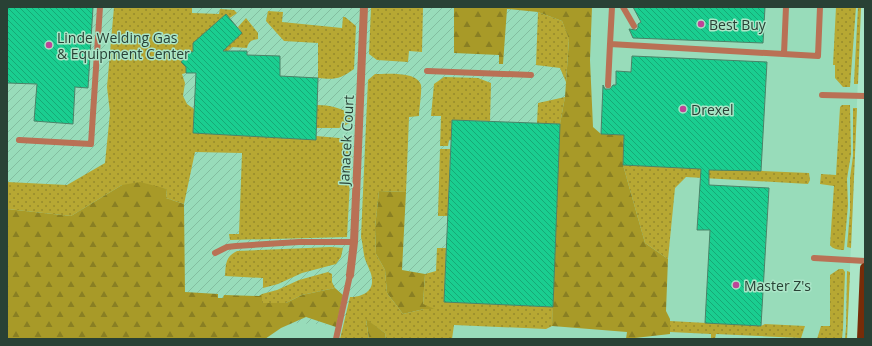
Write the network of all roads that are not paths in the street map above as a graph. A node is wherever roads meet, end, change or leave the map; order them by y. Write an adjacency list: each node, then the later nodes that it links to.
1 (100, 7): 15 (lane)
2 (364, 7): 16 (street, Janacek Court)
3 (612, 7): 8 (lane)
4 (624, 7): 7 (lane)
5 (786, 7): 9 (lane)
6 (820, 7): 9 (lane)
7 (634, 26)
8 (610, 44): 9 (lane); 12 (lane)
9 (784, 54)
10 (427, 71): 11 (lane)
11 (532, 75)
12 (608, 85)
13 (822, 95): 14 (lane)
14 (865, 96)
15 (19, 140)
16 (354, 242): 17 (lane); 21 (street, Janacek Court)
17 (215, 253)
18 (814, 258): 19 (lane)
19 (865, 261)
20 (865, 268): 23 (main road)
21 (350, 275): 22 (lane)
22 (336, 339)
23 (862, 339)

